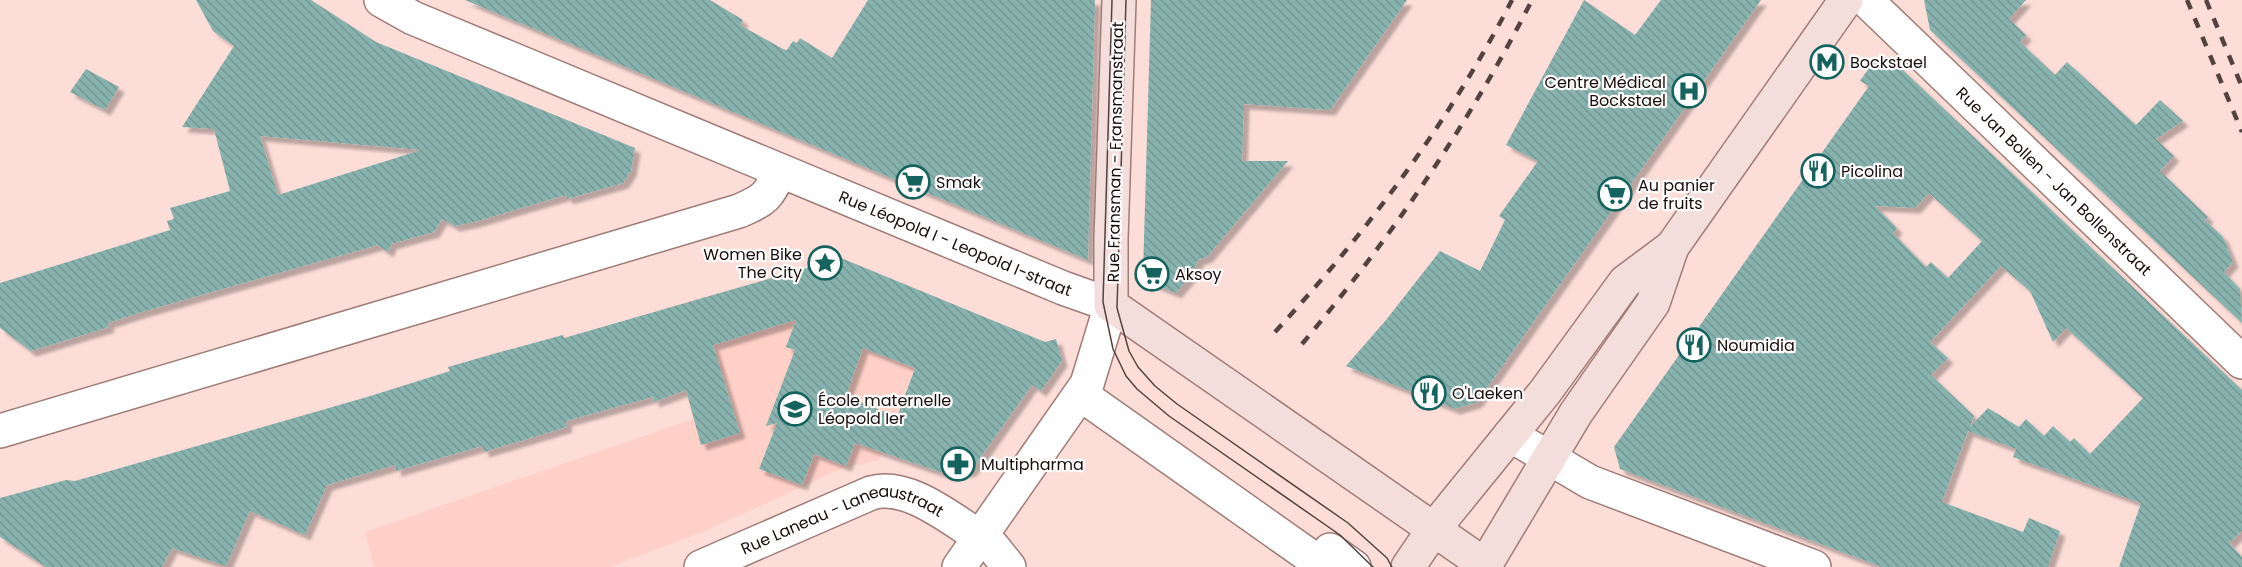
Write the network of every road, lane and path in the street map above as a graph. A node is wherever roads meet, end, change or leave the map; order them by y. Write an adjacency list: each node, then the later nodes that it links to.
1 (381, 0): 5 (street, Rue Léopold I - Leopold I-straat)
2 (1119, 0): 7 (main road, Rue Fransman - Fransmanstraat)
3 (1846, 0): 6 (main road)
4 (1866, 0): 8 (street, Rue Jan Bollen - Jan Bollenstraat)
5 (780, 171): 7 (street, Rue Léopold I - Leopold I-straat); 11 (street)
6 (1672, 247): 12 (main road); 14 (main road)
7 (1103, 311): 15 (main road, Rue Léopold I - Leopold I-straat); 16 (street)
8 (2242, 362)
9 (1093, 403): 10 (street)
10 (1134, 415): 13 (street); 17 (street)
11 (0, 431)
12 (1510, 435): 14 (street); 15 (main road)
13 (1168, 436)
14 (1549, 459): 18 (main road); 22 (street)
15 (1433, 530): 18 (main road, Rue Léopold I - Leopold I-straat); 21 (main road)
16 (994, 550): 19 (street, Rue Laneau - Laneaustraat); 20 (street)
17 (1345, 563)
18 (1484, 566)
19 (702, 567)
20 (959, 567)
21 (1408, 567)
22 (1814, 567)

